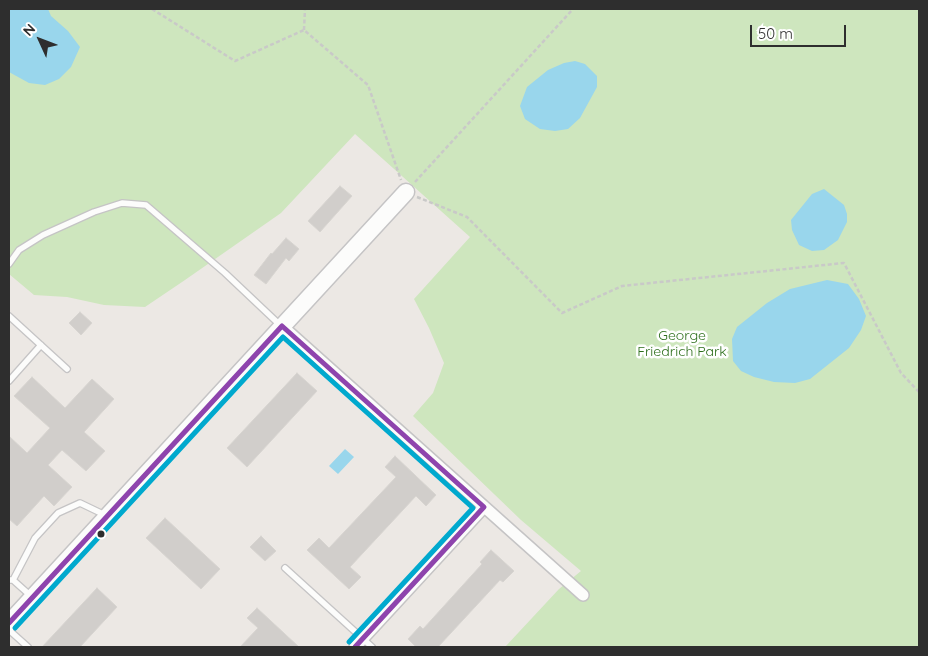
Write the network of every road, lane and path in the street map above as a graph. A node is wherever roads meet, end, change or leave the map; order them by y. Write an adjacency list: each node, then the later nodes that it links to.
1 (152, 9): 4 (path)
2 (305, 9): 4 (path)
3 (573, 9): 5 (path)
4 (304, 30): 5 (path)
5 (406, 192): 8 (street); 12 (path)
6 (9, 264): 8 (lane)
7 (9, 316): 9 (lane)
8 (282, 326): 13 (street); 14 (street)
9 (40, 345): 10 (lane); 11 (lane)
10 (67, 369)
11 (9, 381)
12 (919, 392)
13 (484, 507): 17 (street); 21 (street)
14 (107, 516): 16 (lane); 18 (street)
15 (284, 568): 21 (lane)
16 (11, 580): 18 (lane)
17 (583, 595)
18 (32, 597): 19 (street)
19 (9, 623)
20 (9, 630): 22 (lane)
21 (359, 643): 23 (lane)
22 (28, 647)
23 (372, 647)

